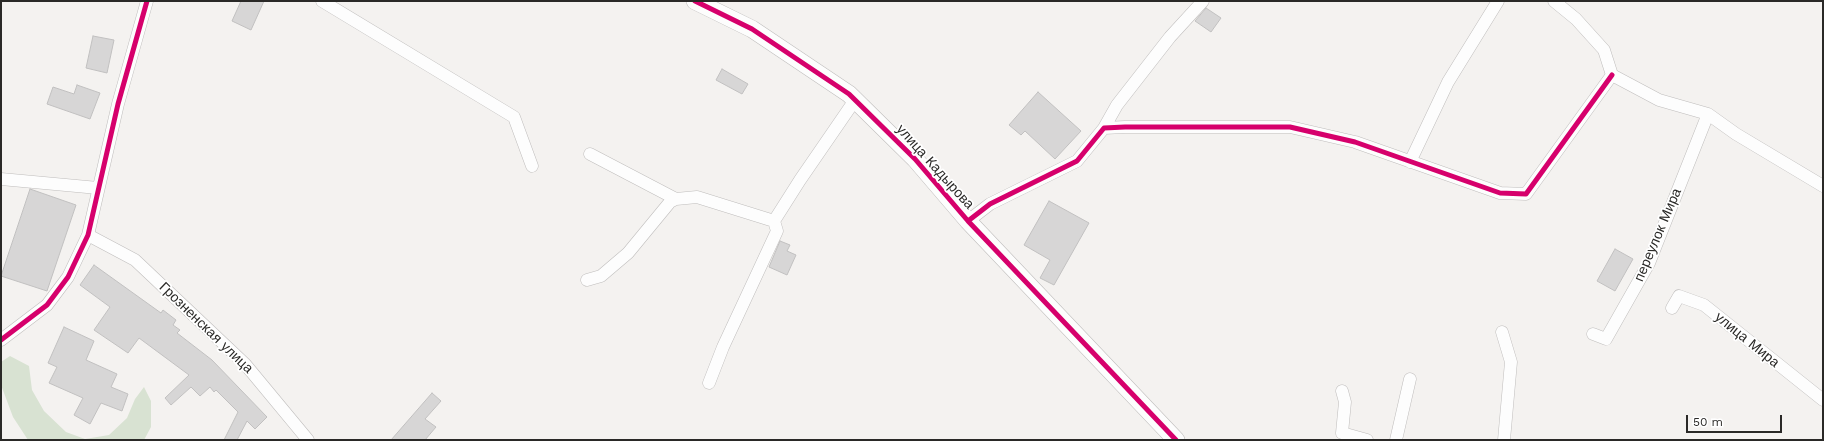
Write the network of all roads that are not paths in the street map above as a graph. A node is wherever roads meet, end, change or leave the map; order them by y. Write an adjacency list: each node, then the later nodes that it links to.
1 (147, 1): 16 (street)
2 (322, 1): 13 (street)
3 (695, 1): 8 (street, улица Кадырова)
4 (1203, 1): 10 (street)
5 (1498, 1): 12 (street)
6 (1554, 1): 7 (street)
7 (1612, 75): 9 (street); 12 (street)
8 (855, 100): 18 (street); 19 (street, улица Кадырова)
9 (1708, 114): 15 (street); 24 (street, переулок Мира)
10 (1104, 128): 12 (street); 19 (street)
11 (590, 154): 17 (street)
12 (1410, 162)
13 (532, 166)
14 (1, 180): 16 (street)
15 (1823, 186)
16 (98, 188): 20 (street)
17 (676, 199): 18 (street); 21 (street)
18 (774, 221): 27 (street)
19 (968, 221): 31 (street, улица Кадырова)
20 (88, 235): 25 (street); 30 (street, Грозненская улица)
21 (587, 280)
22 (1672, 308): 29 (street, улица Мира)
23 (1502, 332): 34 (street)
24 (1593, 334)
25 (1, 340)
26 (1410, 379): 33 (street)
27 (709, 383)
28 (1342, 391): 32 (street)
29 (1823, 400)
30 (308, 440)
31 (1176, 440)
32 (1367, 440)
33 (1396, 440)
34 (1504, 440)

